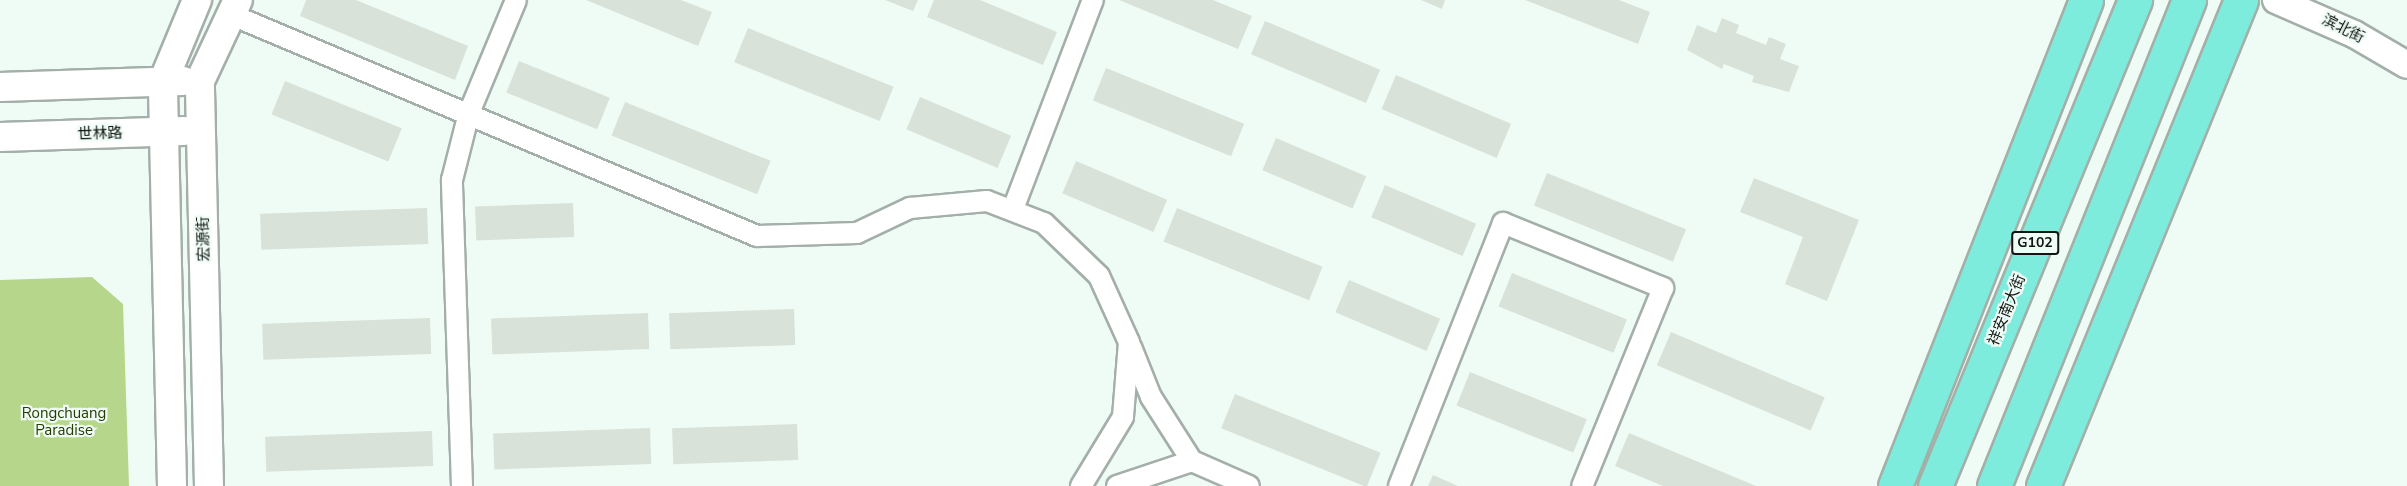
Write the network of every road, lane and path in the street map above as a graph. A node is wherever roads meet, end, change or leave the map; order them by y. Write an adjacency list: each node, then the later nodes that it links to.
1 (197, 0): 11 (main road)
2 (516, 0): 14 (street)
3 (1093, 0): 18 (street)
4 (2086, 0): 29 (highway)
5 (2135, 0): 30 (highway, 祥安南大街 / G102)
6 (2189, 0): 31 (highway)
7 (2241, 0): 32 (highway)
8 (2276, 0): 10 (street, 滨北街)
9 (235, 8): 12 (main road, 宏源街); 14 (street)
10 (2407, 65)
11 (163, 81): 12 (main road); 13 (main road); 16 (main road)
12 (200, 81): 15 (main road, 宏源街)
13 (0, 87)
14 (469, 113): 18 (street); 23 (street)
15 (201, 130): 16 (main road, 世林路); 22 (main road, 宏源街)
16 (164, 132): 17 (main road, 世林路); 21 (main road)
17 (0, 137)
18 (1013, 209): 19 (street)
19 (1129, 342): 20 (street); 24 (street)
20 (1192, 461): 25 (street); 26 (street)
21 (172, 486)
22 (209, 486)
23 (462, 486)
24 (1081, 486)
25 (1117, 486)
26 (1249, 486)
27 (1399, 486): 28 (street)
28 (1582, 486)
29 (1895, 486)
30 (1935, 486)
31 (1994, 486)
32 (2043, 486)

